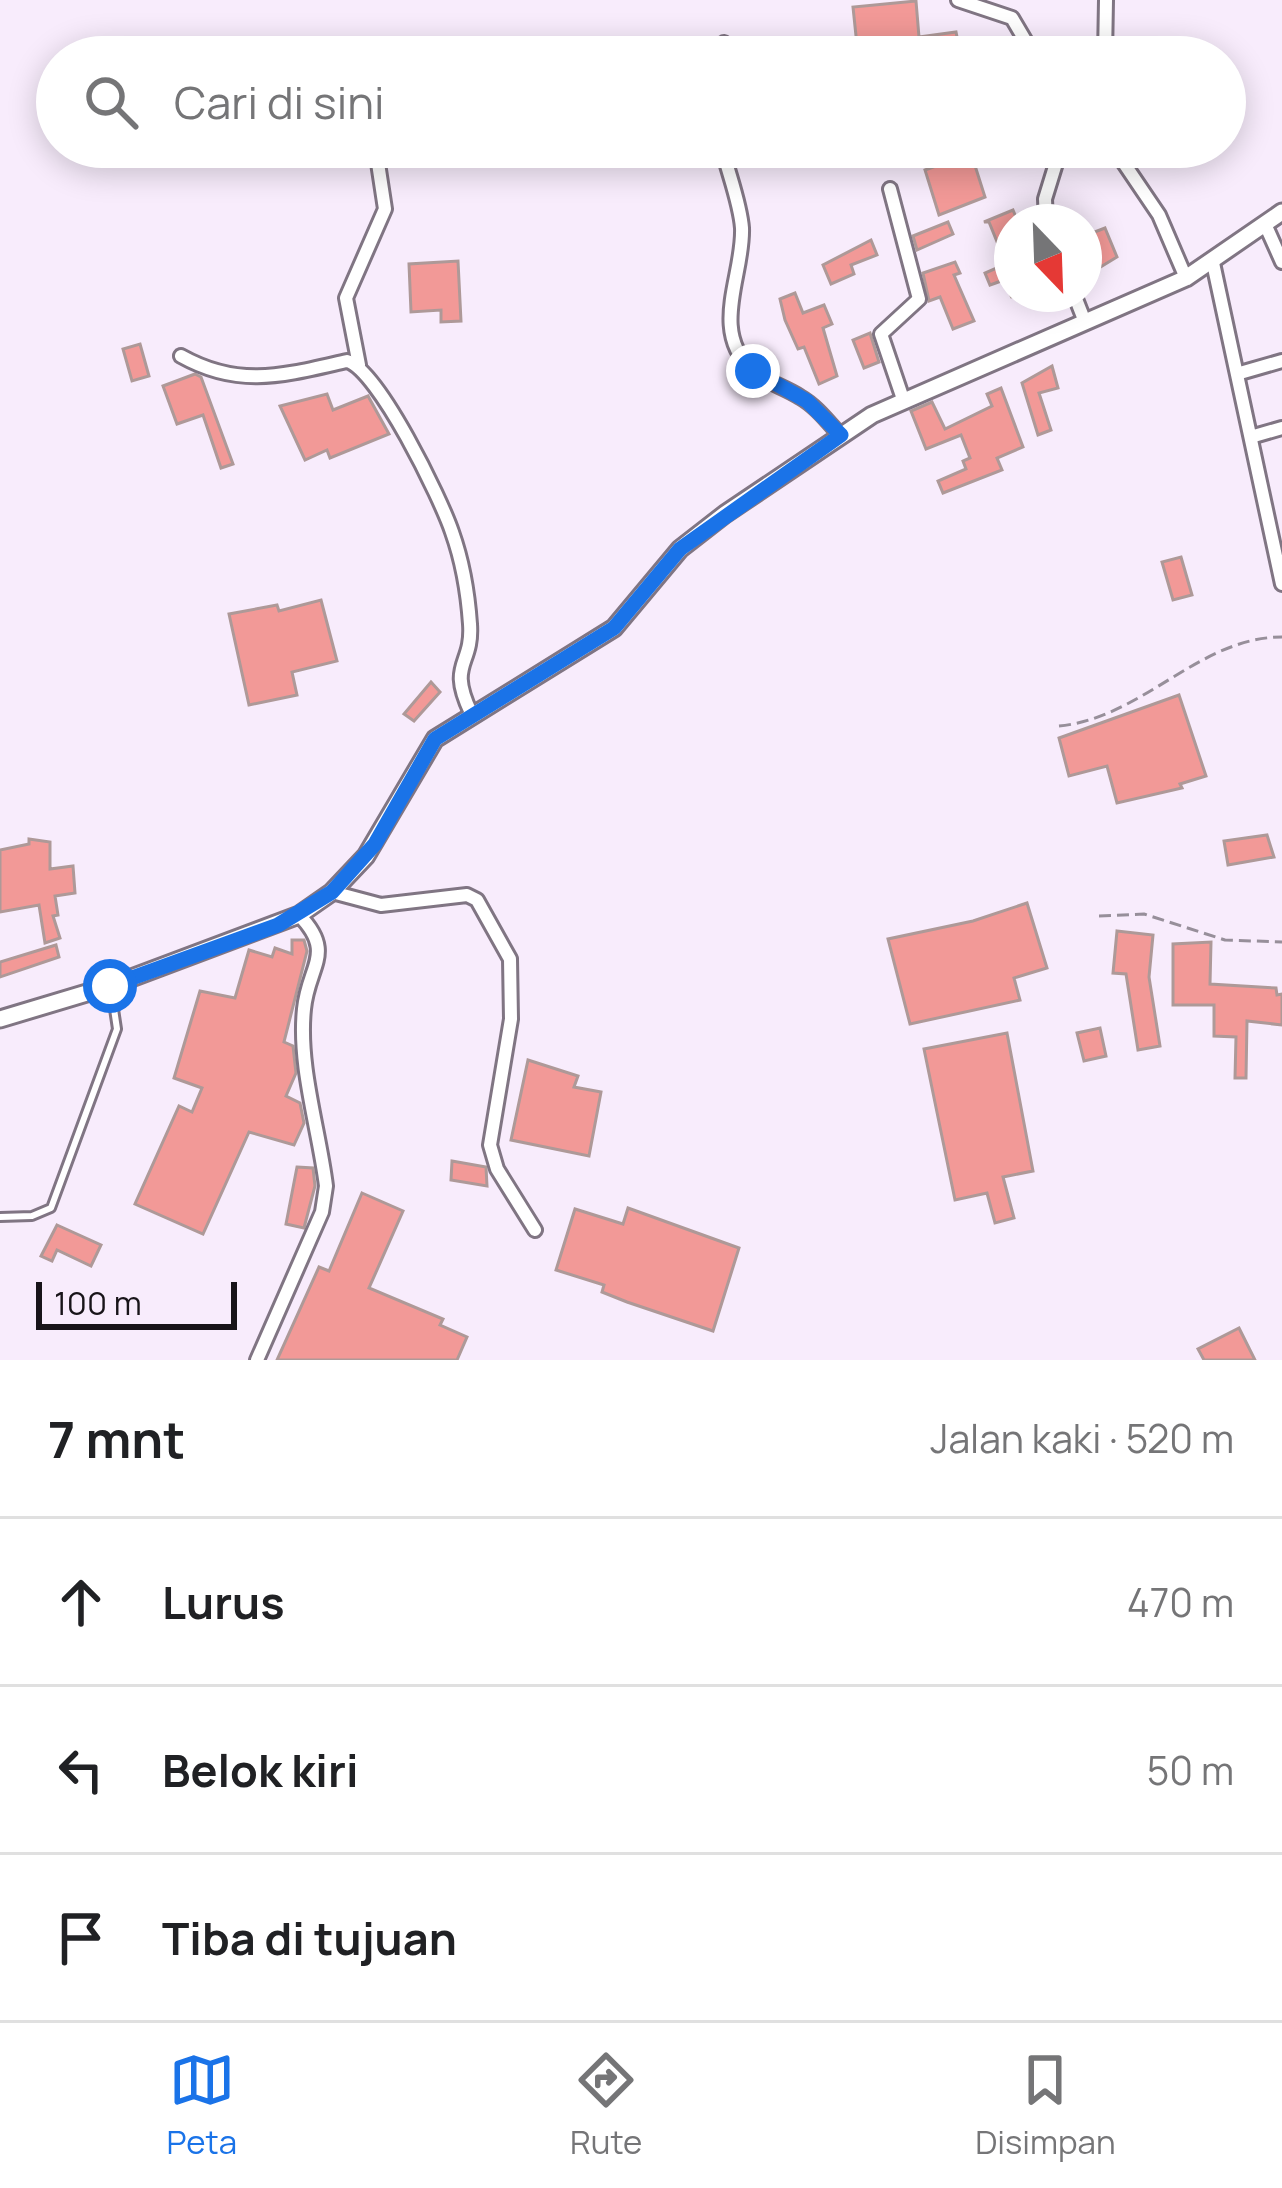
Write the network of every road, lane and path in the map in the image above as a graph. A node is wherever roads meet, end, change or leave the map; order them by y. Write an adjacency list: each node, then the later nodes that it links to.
1 (958, 0): 3 (street)
2 (1106, 0): 4 (street)
3 (1023, 36)
4 (1105, 36)
5 (379, 168): 20 (street)
6 (728, 168): 24 (street)
7 (1055, 168): 10 (street)
8 (1127, 168): 15 (street)
9 (890, 189): 22 (street)
10 (1046, 204)
11 (1282, 212): 12 (street)
12 (1265, 224): 13 (street); 14 (street)
13 (1282, 262)
14 (1213, 263): 15 (street); 21 (street)
15 (1181, 267): 17 (street)
16 (1081, 312): 17 (street)
17 (1085, 322): 22 (street)
18 (181, 356): 20 (street)
19 (1282, 362): 21 (street)
20 (359, 365): 28 (street)
21 (1240, 373): 25 (street)
22 (903, 399): 24 (street)
23 (1282, 428): 25 (street)
24 (841, 435): 28 (street)
25 (1253, 436): 26 (street)
26 (1281, 578)
27 (1282, 637): 29 (path)
28 (471, 712): 30 (street)
29 (1059, 726)
30 (332, 892): 31 (street); 37 (street)
31 (299, 915): 34 (street); 38 (street)
32 (1100, 916): 33 (path)
33 (1282, 942)
34 (110, 986): 35 (street); 36 (lane)
35 (0, 1019)
36 (0, 1217)
37 (536, 1230)
38 (257, 1360)

